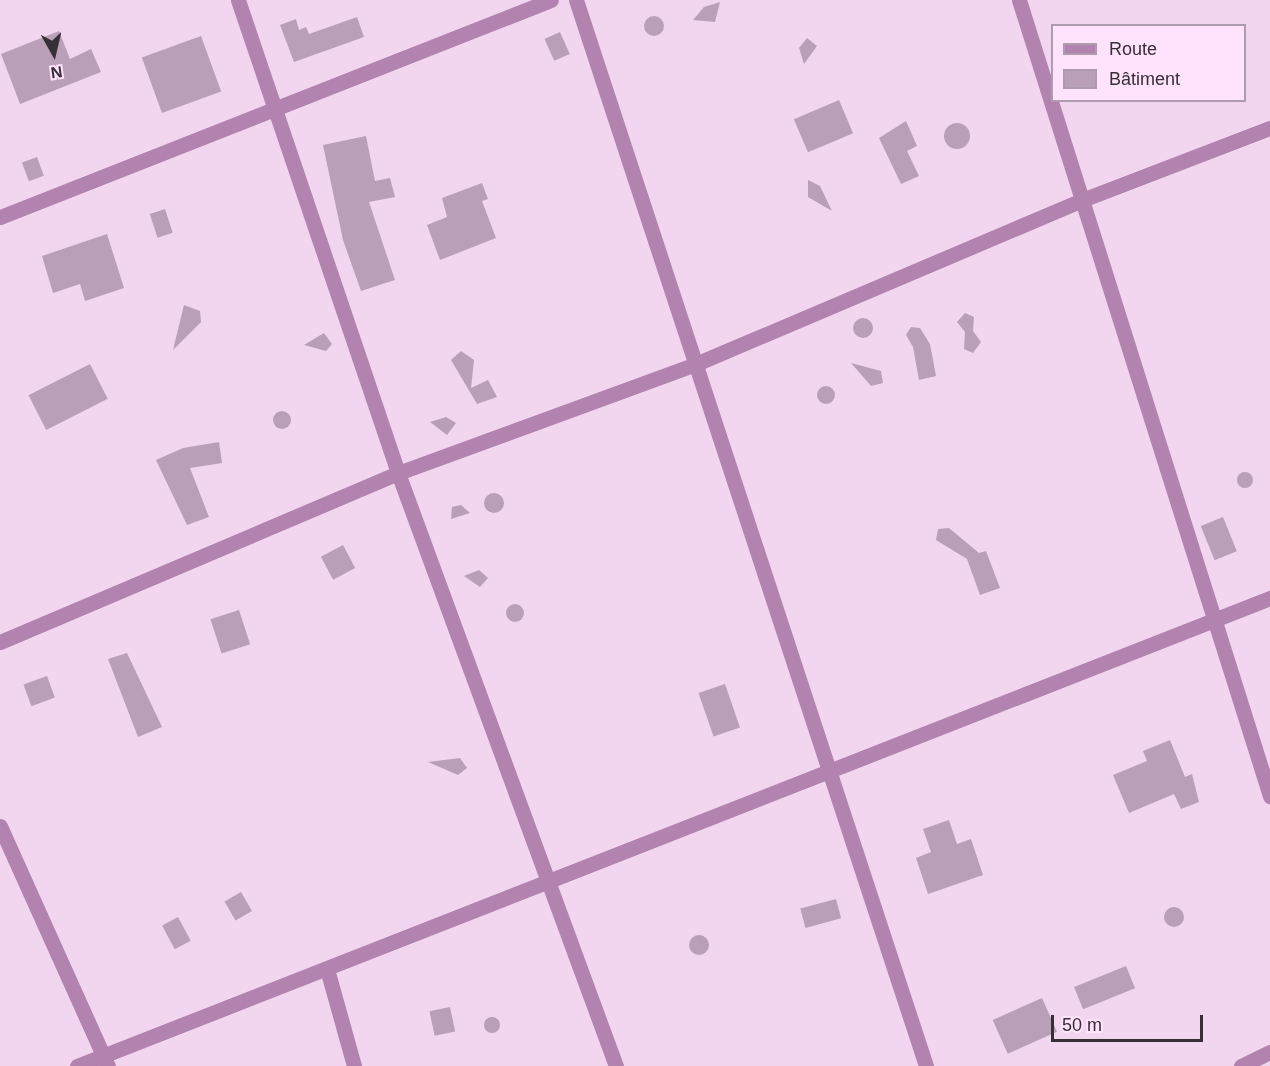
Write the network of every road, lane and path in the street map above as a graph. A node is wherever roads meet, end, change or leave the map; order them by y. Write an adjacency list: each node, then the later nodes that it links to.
1 (238, 0): 7 (street)
2 (551, 0): 7 (street)
3 (576, 0): 11 (street)
4 (1019, 0): 5 (street)
5 (1051, 102)
6 (1051, 102): 9 (street)
7 (276, 108): 10 (street); 12 (street)
8 (1270, 128): 9 (street)
9 (1082, 200): 11 (street); 14 (street)
10 (0, 217)
11 (698, 363): 12 (street); 16 (street)
12 (398, 472): 15 (street); 19 (street)
13 (1270, 598): 14 (street)
14 (1214, 621): 16 (street); 17 (street)
15 (0, 642)
16 (826, 773): 19 (street); 26 (street)
17 (1270, 796)
18 (0, 826): 22 (street)
19 (548, 882): 20 (street); 25 (street)
20 (327, 969): 22 (street); 24 (street)
21 (1270, 1052): 27 (street)
22 (106, 1061): 23 (street)
23 (77, 1066)
24 (354, 1066)
25 (616, 1066)
26 (926, 1066)
27 (1241, 1066)

